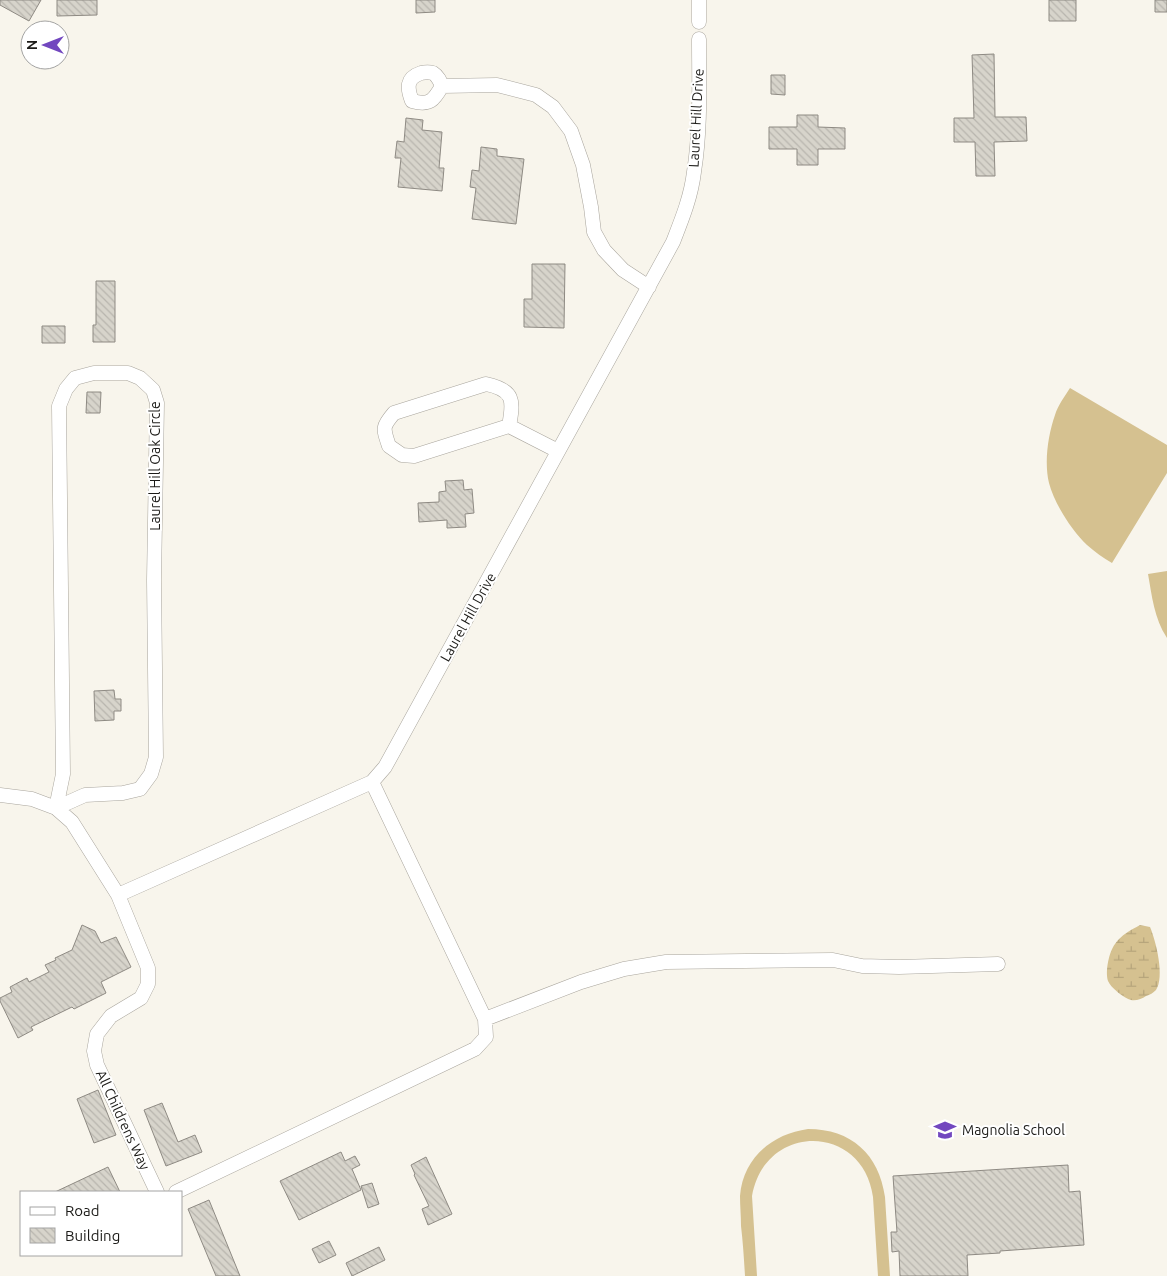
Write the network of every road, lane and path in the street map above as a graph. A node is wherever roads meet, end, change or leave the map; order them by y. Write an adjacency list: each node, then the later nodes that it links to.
1 (698, 0): 2 (street)
2 (699, 22)
3 (699, 38): 5 (street, Laurel Hill Drive)
4 (442, 86): 5 (street)
5 (649, 287): 7 (street, Laurel Hill Drive)
6 (509, 426): 6 (street); 7 (street)
7 (558, 451): 8 (street, Laurel Hill Drive)
8 (372, 782): 11 (street, Laurel Hill Drive); 13 (street)
9 (0, 795): 10 (street)
10 (56, 808): 10 (street, Laurel Hill Oak Circle); 11 (street)
11 (118, 895): 14 (street, All Childrens Way)
12 (998, 964): 13 (street)
13 (485, 1019): 15 (street)
14 (157, 1191)
15 (178, 1191)

